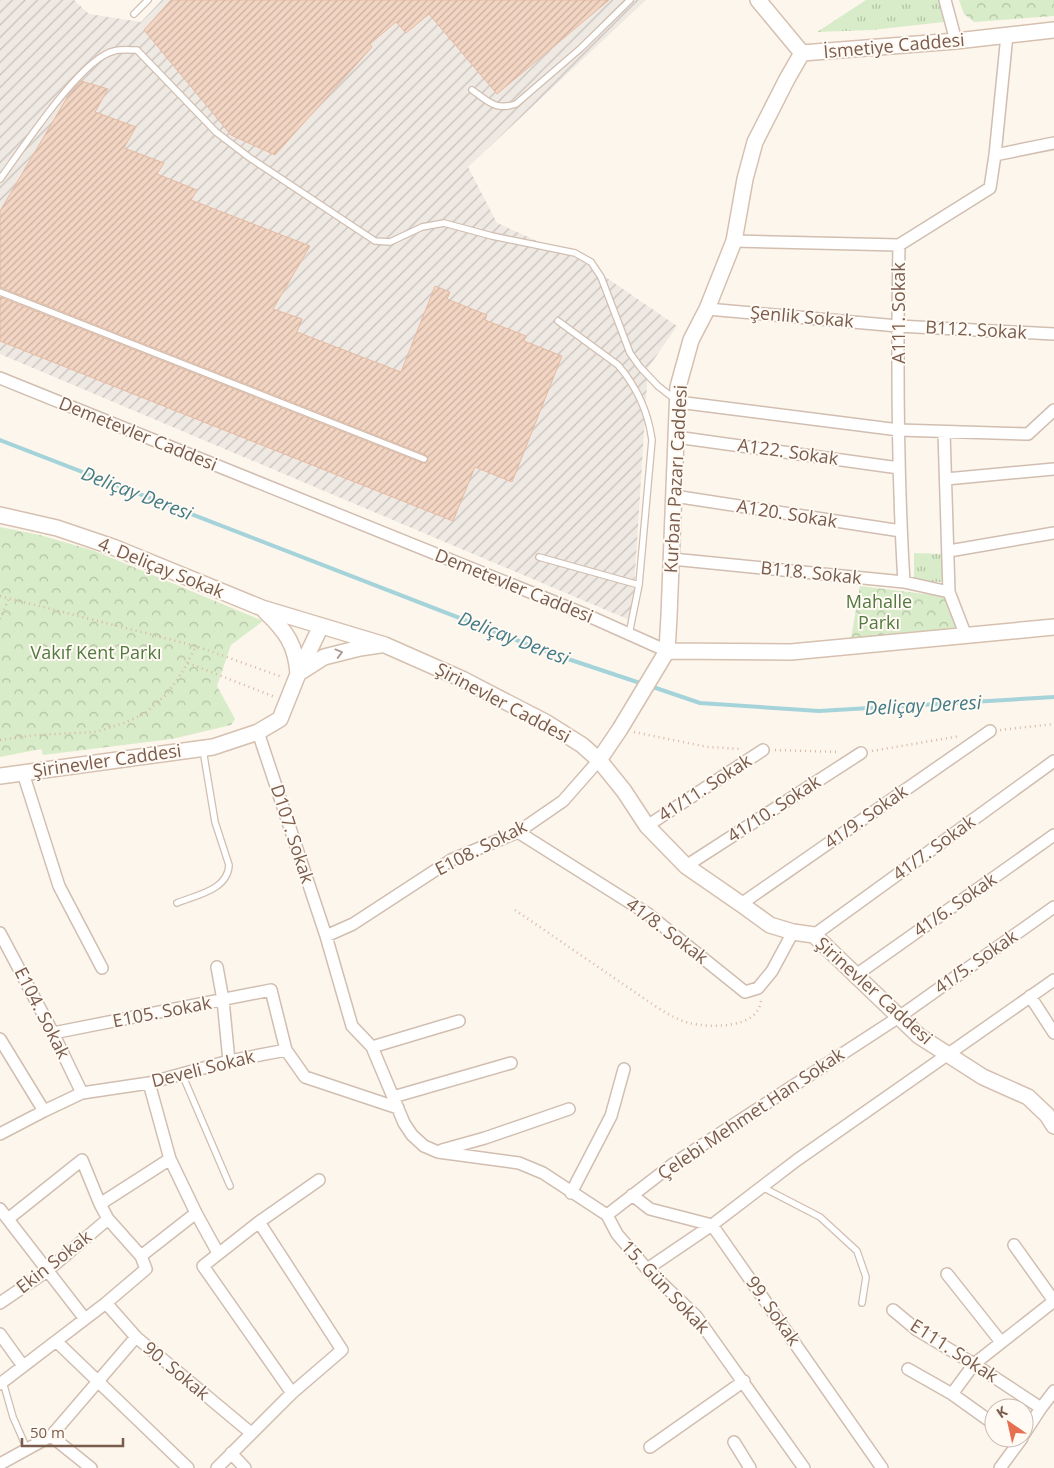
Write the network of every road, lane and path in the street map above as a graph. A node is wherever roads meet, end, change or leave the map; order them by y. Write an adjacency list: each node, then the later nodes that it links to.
1 (148, 0): 5 (lane)
2 (630, 0): 10 (lane)
3 (758, 0): 9 (main road, İsmetiye Caddesi)
4 (945, 0): 8 (street)
5 (134, 14)
6 (1054, 30): 7 (main road, İsmetiye Caddesi)
7 (1007, 35): 8 (main road, İsmetiye Caddesi); 12 (street, A111. Sokak)
8 (956, 41): 9 (main road, İsmetiye Caddesi)
9 (802, 53): 14 (main road, Kurban Pazarı Caddesi)
10 (472, 90)
11 (1054, 143): 12 (street)
12 (995, 155): 15 (street, A111. Sokak)
13 (0, 180): 22 (lane)
14 (734, 241): 15 (street); 17 (main road, Kurban Pazarı Caddesi)
15 (899, 246): 19 (street, A111. Sokak)
16 (0, 292): 27 (lane)
17 (707, 309): 19 (street, Şenlik Sokak); 22 (main road, Kurban Pazarı Caddesi)
18 (558, 321): 39 (lane)
19 (898, 326): 20 (street, B112. Sokak); 24 (street, A111. Sokak)
20 (1054, 334)
21 (0, 378): 47 (street, Demetevler Caddesi)
22 (678, 402): 24 (street); 26 (main road, Kurban Pazarı Caddesi)
23 (1052, 416): 25 (street)
24 (899, 430): 25 (street); 28 (street, A111. Sokak)
25 (944, 432): 30 (street)
26 (676, 437): 28 (street, A122. Sokak); 31 (main road, Kurban Pazarı Caddesi)
27 (424, 459)
28 (899, 468): 33 (street, A111. Sokak)
29 (1054, 469): 30 (street)
30 (946, 479): 35 (street)
31 (674, 496): 33 (street, A120. Sokak); 37 (main road, Kurban Pazarı Caddesi)
32 (0, 515): 43 (main road, 4. Deliçay Sokak)
33 (901, 531): 38 (street, A111. Sokak)
34 (1054, 533): 35 (street)
35 (949, 550): 40 (street)
36 (539, 557): 39 (lane)
37 (672, 559): 38 (street, B118. Sokak); 51 (main road, Kurban Pazarı Caddesi)
38 (904, 582): 40 (street, B118. Sokak)
39 (638, 586): 47 (lane)
40 (949, 592): 48 (street)
41 (0, 596): 42 (path)
42 (9, 598): 44 (path); 50 (path)
43 (262, 608): 45 (main road, 4. Deliçay Sokak); 53 (main road)
44 (0, 619)
45 (321, 626): 49 (main road, Şirinevler Caddesi); 53 (main road, Şirinevler Caddesi)
46 (1054, 627): 48 (main road, Demetevler Caddesi)
47 (629, 634): 51 (street, Demetevler Caddesi)
48 (966, 636): 51 (main road, Demetevler Caddesi)
49 (386, 644): 53 (main road, one-way to 49); 64 (main road, Şirinevler Caddesi)
50 (196, 646): 52 (path); 53 (path)
51 (664, 655): 56 (main road, Kurban Pazarı Caddesi)
52 (188, 663): 54 (path); 60 (path)
53 (297, 678): 54 (main road, Şirinevler Caddesi)
54 (288, 702): 58 (main road, Şirinevler Caddesi)
55 (1054, 724): 57 (path)
56 (620, 729): 62 (path); 64 (main road, Kurban Pazarı Caddesi)
57 (990, 731): 73 (street, 41/9. Sokak)
58 (258, 732): 61 (main road, Şirinevler Caddesi); 79 (street, D107. Sokak)
59 (962, 736): 63 (path)
60 (0, 740)
61 (202, 748): 66 (main road, Şirinevler Caddesi); 72 (lane)
62 (763, 750): 63 (path); 68 (street, 41/11. Sokak)
63 (861, 753): 71 (street, 41/10. Sokak)
64 (599, 760): 68 (main road, Şirinevler Caddesi); 69 (street, E108. Sokak)
65 (1054, 761): 78 (street, 41/7. Sokak)
66 (23, 773): 67 (main road, Şirinevler Caddesi); 81 (street)
67 (0, 776)
68 (647, 826): 71 (main road, Şirinevler Caddesi)
69 (518, 832): 79 (street, E108. Sokak); 84 (street, 41/8. Sokak)
70 (1054, 835): 82 (street, 41/6. Sokak)
71 (686, 866): 73 (main road, Şirinevler Caddesi)
72 (177, 903)
73 (742, 904): 76 (main road, Şirinevler Caddesi)
74 (1054, 907): 87 (street, 41/5. Sokak)
75 (515, 910): 84 (path)
76 (793, 932): 78 (main road, Şirinevler Caddesi); 84 (street)
77 (0, 934): 89 (street, E104. Sokak)
78 (814, 935): 82 (main road, Şirinevler Caddesi)
79 (326, 936): 92 (street, 15. Gün Sokak)
80 (217, 967): 86 (street)
81 (102, 968)
82 (856, 975): 87 (main road, Şirinevler Caddesi)
83 (1054, 980): 85 (street)
84 (758, 988)
85 (1030, 996): 90 (street); 94 (street)
86 (223, 1000): 89 (street, E105. Sokak); 93 (street, E105. Sokak); 95 (street)
87 (899, 1017): 94 (main road, Şirinevler Caddesi); 113 (street, Çelebi Mehmet Han Sokak)
88 (459, 1021): 92 (street)
89 (53, 1033): 100 (street, E104. Sokak)
90 (1054, 1033)
91 (0, 1039): 104 (street)
92 (372, 1047): 101 (street, 15. Gün Sokak)
93 (286, 1050): 95 (street, Develi Sokak); 102 (street)
94 (946, 1055): 105 (main road, Şirinevler Caddesi); 111 (street)
95 (229, 1061): 98 (street, Develi Sokak)
96 (511, 1063): 101 (street)
97 (624, 1069): 112 (street)
98 (182, 1074): 99 (street, Develi Sokak); 110 (lane)
99 (149, 1083): 100 (street, Develi Sokak); 108 (street)
100 (82, 1093): 104 (street, Develi Sokak)
101 (393, 1097): 102 (street, 15. Gün Sokak)
102 (398, 1108): 107 (street, 15. Gün Sokak)
103 (569, 1109): 107 (street)
104 (44, 1111): 106 (street, Develi Sokak)
105 (1052, 1116)
106 (0, 1134)
107 (438, 1152): 112 (street, 15. Gün Sokak)
108 (170, 1159): 114 (street); 116 (street)
109 (319, 1180): 120 (street)
110 (230, 1186)
111 (762, 1187): 121 (street); 130 (lane)
112 (571, 1193): 117 (street, 15. Gün Sokak)
113 (632, 1195): 117 (street, Çelebi Mehmet Han Sokak); 121 (street)
114 (100, 1204): 118 (street); 119 (street)
115 (0, 1209): 118 (street)
116 (196, 1213): 123 (street); 124 (street)
117 (607, 1215): 125 (street, 15. Gün Sokak)
118 (8, 1219): 126 (street)
119 (108, 1219): 124 (street); 126 (street, Ekin Sokak)
120 (259, 1222): 123 (street); 145 (street)
121 (712, 1225): 125 (street); 164 (street, 99. Sokak)
122 (1014, 1245): 128 (street)
123 (218, 1253): 145 (street)
124 (140, 1256): 129 (street)
125 (647, 1269): 141 (street, 15. Gün Sokak)
126 (47, 1271): 131 (street, Ekin Sokak); 133 (street)
127 (947, 1274): 137 (street)
128 (1054, 1301): 137 (street)
129 (106, 1303): 133 (street); 135 (street, 90. Sokak)
130 (862, 1303)
131 (0, 1304)
132 (893, 1310): 138 (street, E111. Sokak)
133 (84, 1319): 136 (street)
134 (0, 1334): 139 (street)
135 (136, 1338): 142 (street); 150 (street, 90. Sokak)
136 (56, 1342): 139 (street); 142 (street)
137 (1001, 1342): 138 (street)
138 (974, 1364): 146 (street); 147 (street, E111. Sokak)
139 (23, 1366): 143 (street)
140 (908, 1369): 146 (street)
141 (744, 1381): 153 (street); 163 (street, 15. Gün Sokak)
142 (98, 1382): 151 (street); 159 (street)
143 (2, 1383): 155 (lane)
144 (1054, 1391): 147 (street)
145 (292, 1393): 150 (street)
146 (952, 1394): 148 (street)
147 (1041, 1408): 149 (street)
148 (984, 1417)
149 (1034, 1418)
150 (251, 1433): 156 (street)
151 (51, 1436): 155 (street); 158 (street)
152 (734, 1442): 162 (street)
153 (650, 1447)
154 (1013, 1448): 165 (street)
155 (28, 1449): 157 (street)
156 (231, 1453): 160 (street); 161 (street)
157 (0, 1464)
158 (91, 1468)
159 (188, 1468)
160 (217, 1468)
161 (245, 1468)
162 (750, 1468)
163 (804, 1468)
164 (882, 1468)
165 (1000, 1468)

